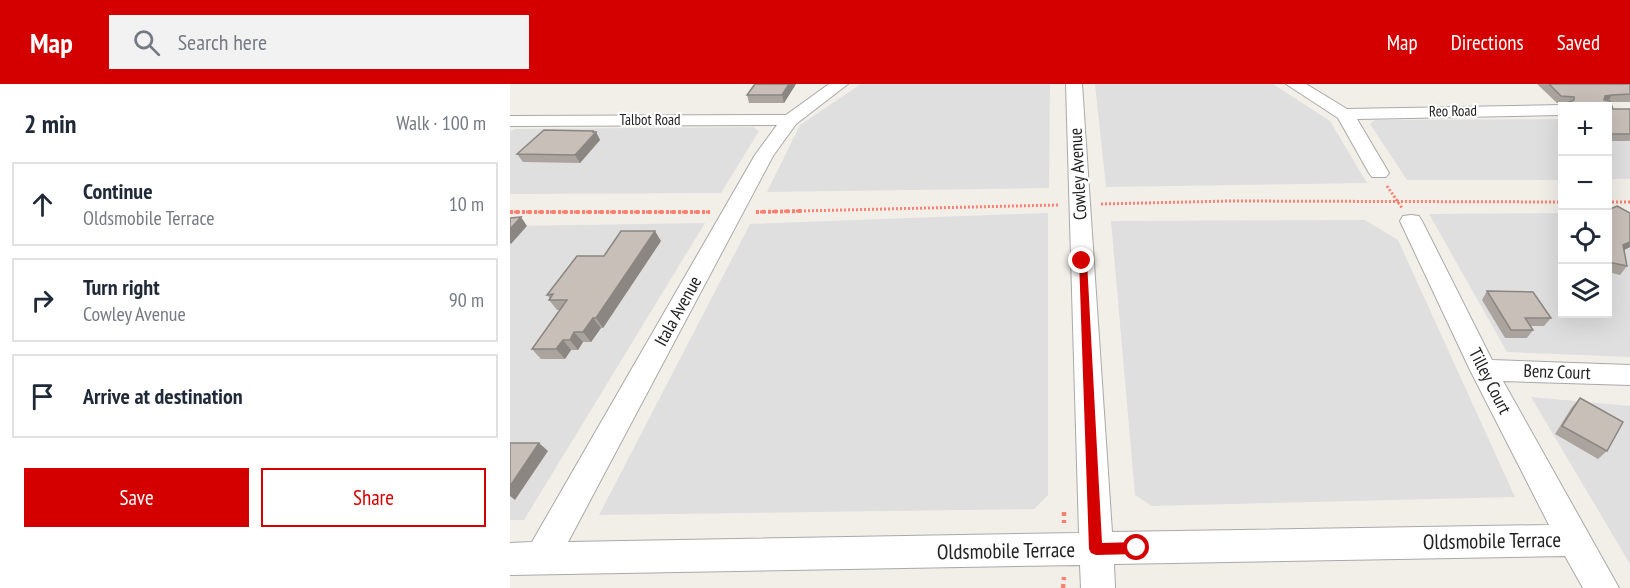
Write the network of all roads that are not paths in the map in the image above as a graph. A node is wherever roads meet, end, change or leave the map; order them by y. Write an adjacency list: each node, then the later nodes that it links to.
1 (840, 84): 6 (street, Itala Avenue)
2 (1074, 84): 13 (street, Cowley Avenue)
3 (1294, 84): 5 (street)
4 (1558, 110): 5 (street, Reo Road)
5 (1344, 114): 8 (street)
6 (790, 120): 7 (street, Talbot Road); 14 (street, Itala Avenue)
7 (510, 121)
8 (1379, 173)
9 (1404, 211): 10 (street, Tilley Court)
10 (1484, 370): 11 (street, Benz Court); 12 (street, Tilley Court)
11 (1630, 375)
12 (1573, 540): 13 (street, Oldsmobile Terrace); 16 (street, Tilley Court)
13 (1096, 549): 14 (street, Oldsmobile Terrace); 15 (street, Cowley Avenue)
14 (525, 559)
15 (1098, 588)
16 (1602, 588)

